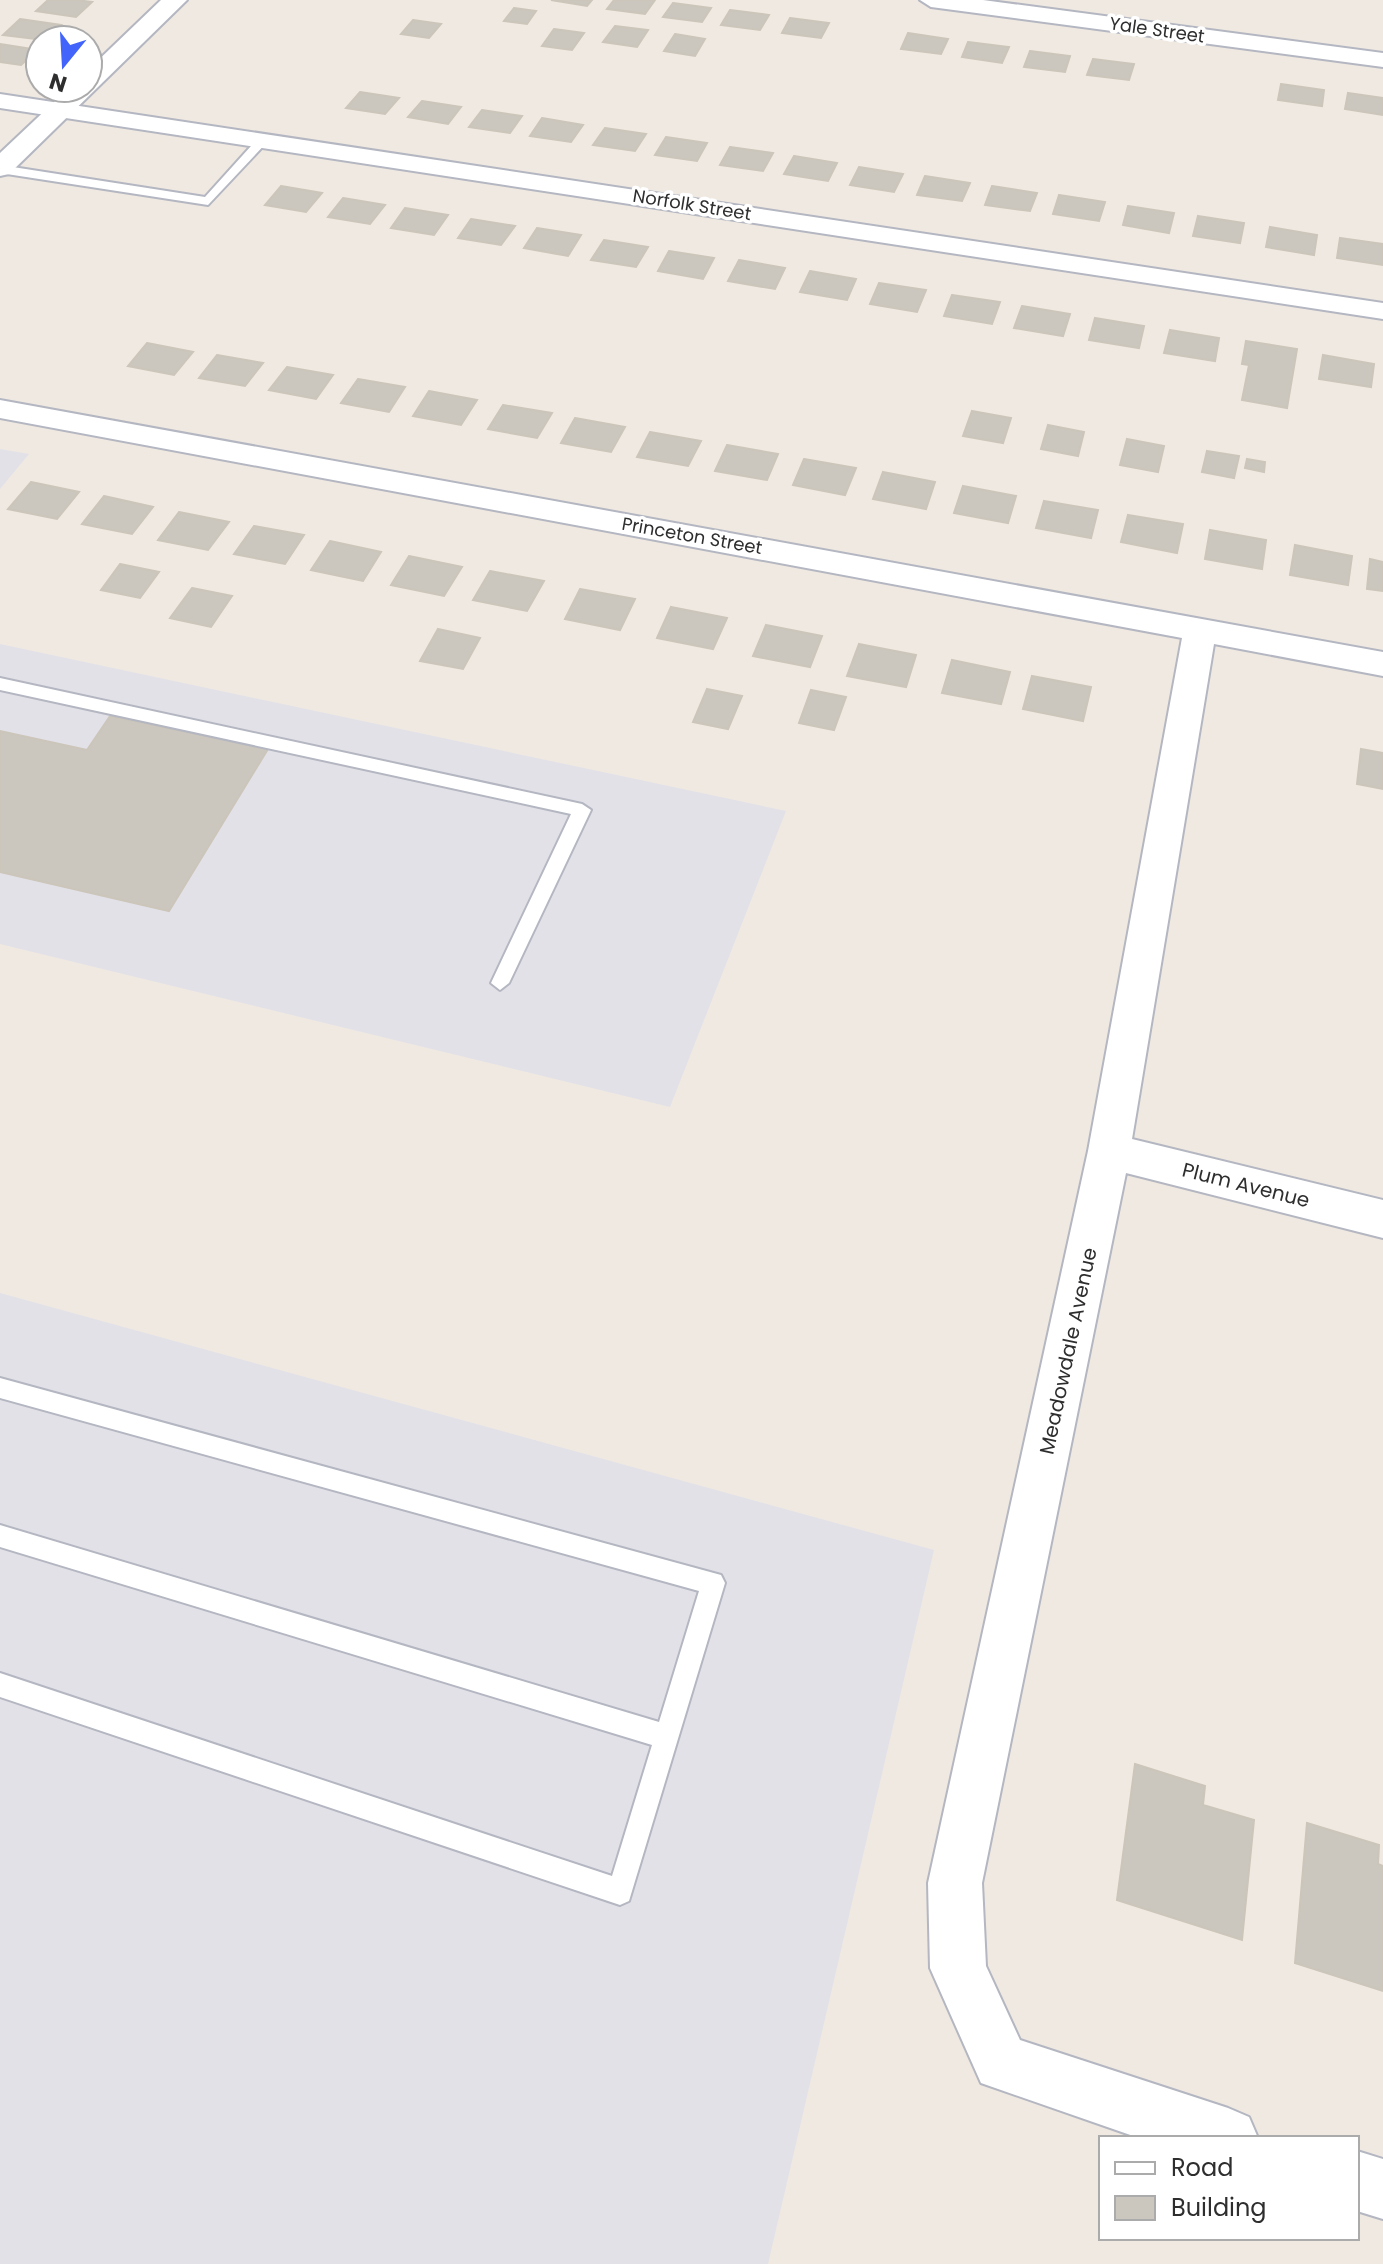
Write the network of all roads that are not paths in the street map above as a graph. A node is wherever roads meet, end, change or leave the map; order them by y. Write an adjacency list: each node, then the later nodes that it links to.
1 (175, 0): 4 (main road)
2 (931, 0): 3 (street, Yale Street)
3 (1383, 60)
4 (104, 69)
5 (0, 101): 7 (street, Norfolk Street)
6 (68, 104): 7 (main road)
7 (63, 109): 8 (street, Norfolk Street); 9 (main road)
8 (264, 139): 9 (lane); 10 (street, Norfolk Street)
9 (0, 169)
10 (1383, 311)
11 (0, 409): 12 (street, Princeton Street)
12 (1200, 630): 13 (street, Princeton Street); 16 (street, Meadowdale Avenue)
13 (1383, 664)
14 (0, 684): 15 (lane)
15 (500, 983)
16 (1109, 1151): 17 (street, Plum Avenue); 22 (street, Meadowdale Avenue)
17 (1383, 1219)
18 (0, 1388): 21 (lane)
19 (0, 1536): 21 (lane)
20 (0, 1685): 21 (lane)
21 (667, 1737)
22 (1222, 2136)
23 (1359, 2182): 24 (street)
24 (1383, 2189)

